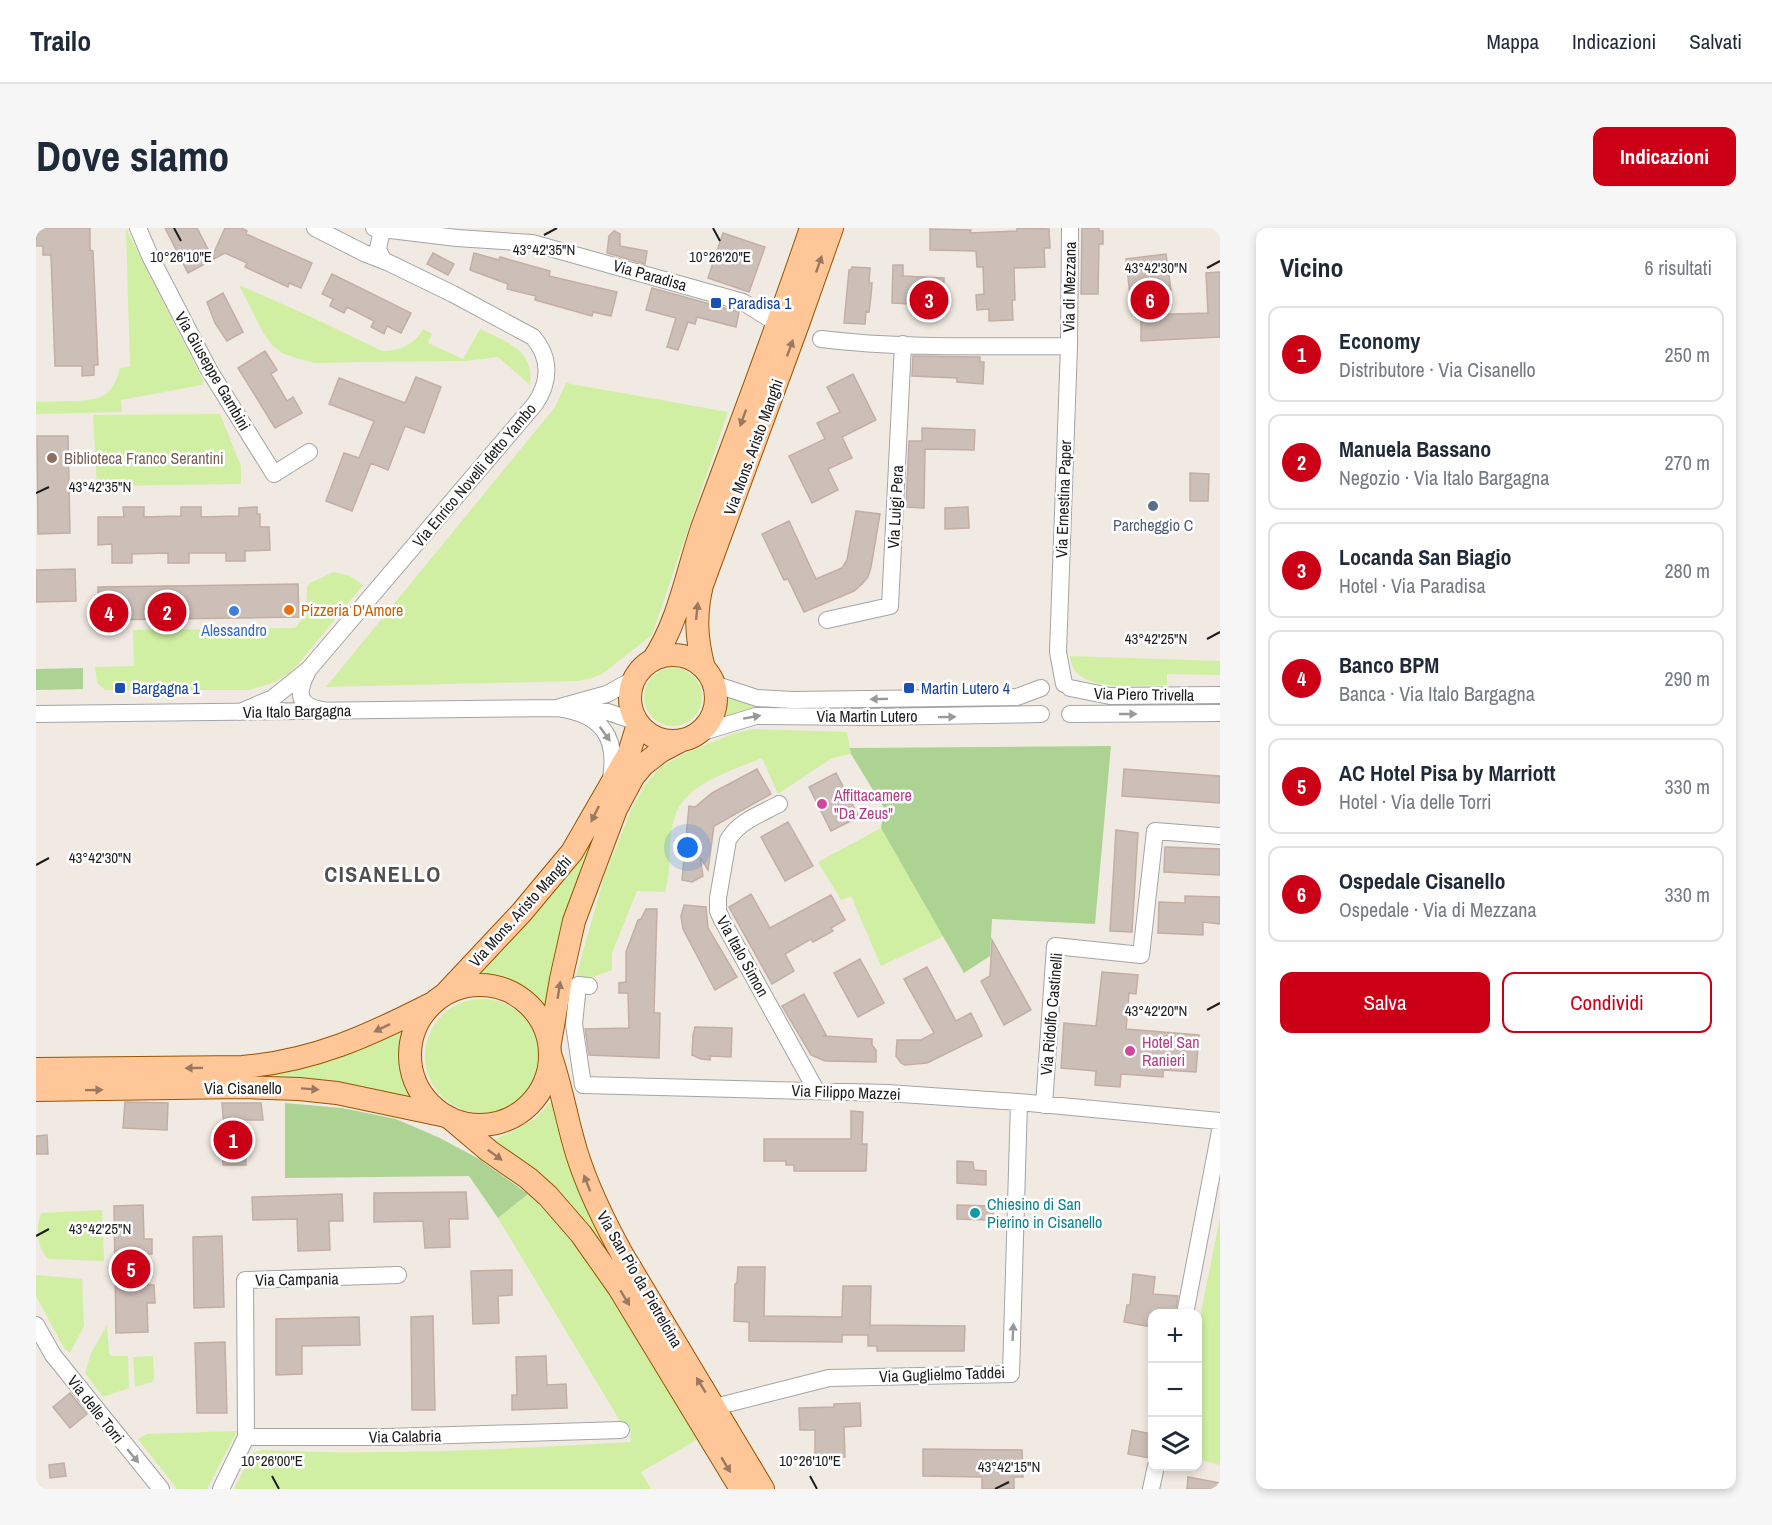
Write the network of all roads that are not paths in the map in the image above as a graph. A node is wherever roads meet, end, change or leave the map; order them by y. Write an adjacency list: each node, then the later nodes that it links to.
1 (138, 228): 12 (street, Via Giuseppe Gambini)
2 (315, 228): 7 (street, Via Enrico Novelli detto Yambo)
3 (812, 228): 8 (main road, Via Mons. Aristo Manghi)
4 (832, 228): 17 (main road, Via Mons. Aristo Manghi, one-way to 4)
5 (1070, 228): 11 (street, Via di Mezzana)
6 (378, 229): 7 (street); 8 (street, Via Paradisa)
7 (391, 263): 16 (street, Via Enrico Novelli detto Yambo)
8 (778, 324): 15 (main road, Via Mons. Aristo Manghi, one-way to 15)
9 (821, 339): 10 (street)
10 (903, 344): 11 (street); 13 (street, Via Luigi Pera)
11 (1069, 346): 14 (street, Via Ernestina Paper)
12 (309, 452)
13 (828, 620)
14 (1058, 652): 19 (street, Via Ernestina Paper); 20 (street, Via Ernestina Paper)
15 (653, 660): 17 (main road); 18 (main road)
16 (309, 669): 23 (street, Via Enrico Novelli detto Yambo); 24 (street, Via Enrico Novelli detto Yambo)
17 (709, 676): 20 (street, Via Martin Lutero, one-way to 17); 30 (main road)
18 (634, 679): 22 (street, Via Italo Bargagna); 29 (main road)
19 (1067, 686): 20 (street); 21 (street, Via Piero Trivella); 27 (street)
20 (1043, 687): 26 (street)
21 (1220, 695)
22 (565, 709): 23 (street, Via Italo Bargagna); 29 (street, Via Italo Bargagna); 31 (street, Via Italo Bargagna, one-way to 31)
23 (332, 711): 24 (street, Via Italo Bargagna)
24 (240, 712): 25 (street, Via Italo Bargagna)
25 (36, 714)
26 (1041, 714): 27 (street); 30 (street, Via Martin Lutero, one-way to 26)
27 (1070, 714): 28 (street, Via Piero Trivella, one-way to 28)
28 (1220, 714)
29 (638, 723): 30 (main road); 31 (main road, Via Mons. Aristo Manghi)
30 (689, 737): 36 (main road, Via Mons. Aristo Manghi, one-way to 30)
31 (609, 788): 35 (main road, Via Mons. Aristo Manghi, one-way to 35)
32 (779, 804): 39 (street, Via Italo Simon)
33 (1220, 836): 41 (street, Via Ridolfo Castinelli)
34 (590, 986): 39 (street, Via Filippo Mazzei)
35 (439, 1000): 36 (main road); 37 (main road, Via Cisanello, one-way to 37); 42 (main road)
36 (550, 1051): 42 (main road); 48 (main road, Via San Pio da Pietrelcina, one-way to 36)
37 (36, 1069)
38 (36, 1090): 42 (main road, Via Cisanello, one-way to 42)
39 (816, 1090): 40 (street, Via Filippo Mazzei)
40 (1019, 1102): 41 (street, Via Filippo Mazzei); 48 (street, Via Guglielmo Taddei, one-way to 40)
41 (1044, 1105): 43 (street, Via Filippo Mazzei)
42 (449, 1118): 54 (main road, Via San Pio da Pietrelcina, one-way to 54)
43 (1220, 1121)
44 (1220, 1131): 46 (street)
45 (398, 1275): 50 (street, Via Campania)
46 (1186, 1309)
47 (36, 1325): 52 (street, Via delle Torri, one-way to 52)
48 (715, 1407): 55 (main road, Via San Pio da Pietrelcina)
49 (621, 1430): 50 (street, Via Calabria)
50 (246, 1437): 53 (street)
51 (1155, 1471): 56 (street)
52 (161, 1489)
53 (221, 1489)
54 (741, 1489)
55 (763, 1489)
56 (1151, 1489)

